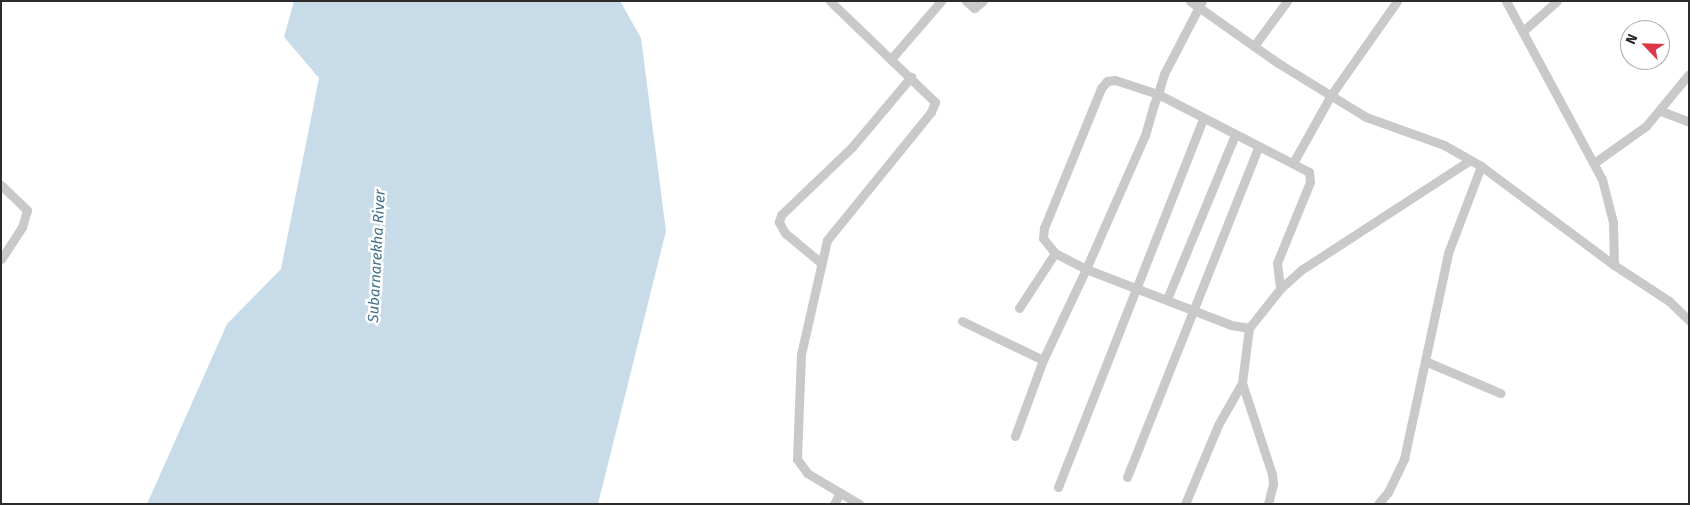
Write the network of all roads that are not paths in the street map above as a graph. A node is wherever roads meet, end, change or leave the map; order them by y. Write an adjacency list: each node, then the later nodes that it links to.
1 (830, 1): 12 (street)
2 (941, 1): 12 (street)
3 (966, 1): 4 (street)
4 (983, 1)
5 (1287, 1): 11 (street)
6 (1396, 1): 16 (street)
7 (1506, 1): 10 (street)
8 (1557, 1): 10 (street)
9 (1197, 3): 11 (street); 15 (street)
10 (1523, 31): 24 (street)
11 (1254, 46): 16 (street)
12 (891, 60): 14 (street)
13 (1689, 74): 17 (street)
14 (912, 77): 29 (street); 29 (street)
15 (1158, 94): 18 (street); 27 (street); 31 (street)
16 (1331, 95): 22 (street); 23 (street)
17 (1660, 110): 19 (street); 24 (street)
18 (1203, 118): 20 (street); 32 (street)
19 (1689, 122)
20 (1235, 135): 21 (street); 34 (street)
21 (1258, 147): 23 (street); 36 (street)
22 (1469, 161): 25 (street); 33 (street)
23 (1293, 163): 33 (street)
24 (1594, 163): 30 (street)
25 (1480, 166): 30 (street); 41 (street)
26 (1, 185): 28 (street)
27 (1055, 253): 31 (street); 35 (street)
28 (1, 258)
29 (820, 262): 47 (street)
30 (1614, 266): 37 (street)
31 (1086, 269): 32 (street); 40 (street)
32 (1138, 288): 34 (street); 46 (street)
33 (1280, 289): 39 (street)
34 (1167, 299): 36 (street)
35 (1019, 308)
36 (1194, 310): 39 (street); 45 (street)
37 (1689, 320)
38 (962, 321): 40 (street)
39 (1249, 328): 42 (street)
40 (1043, 360): 44 (street)
41 (1425, 361): 43 (street); 52 (street)
42 (1242, 383): 50 (street); 51 (street)
43 (1500, 394)
44 (1015, 436)
45 (1127, 478)
46 (1058, 487)
47 (840, 492): 48 (street); 49 (street)
48 (834, 504)
49 (859, 504)
50 (1185, 504)
51 (1268, 504)
52 (1378, 504)

